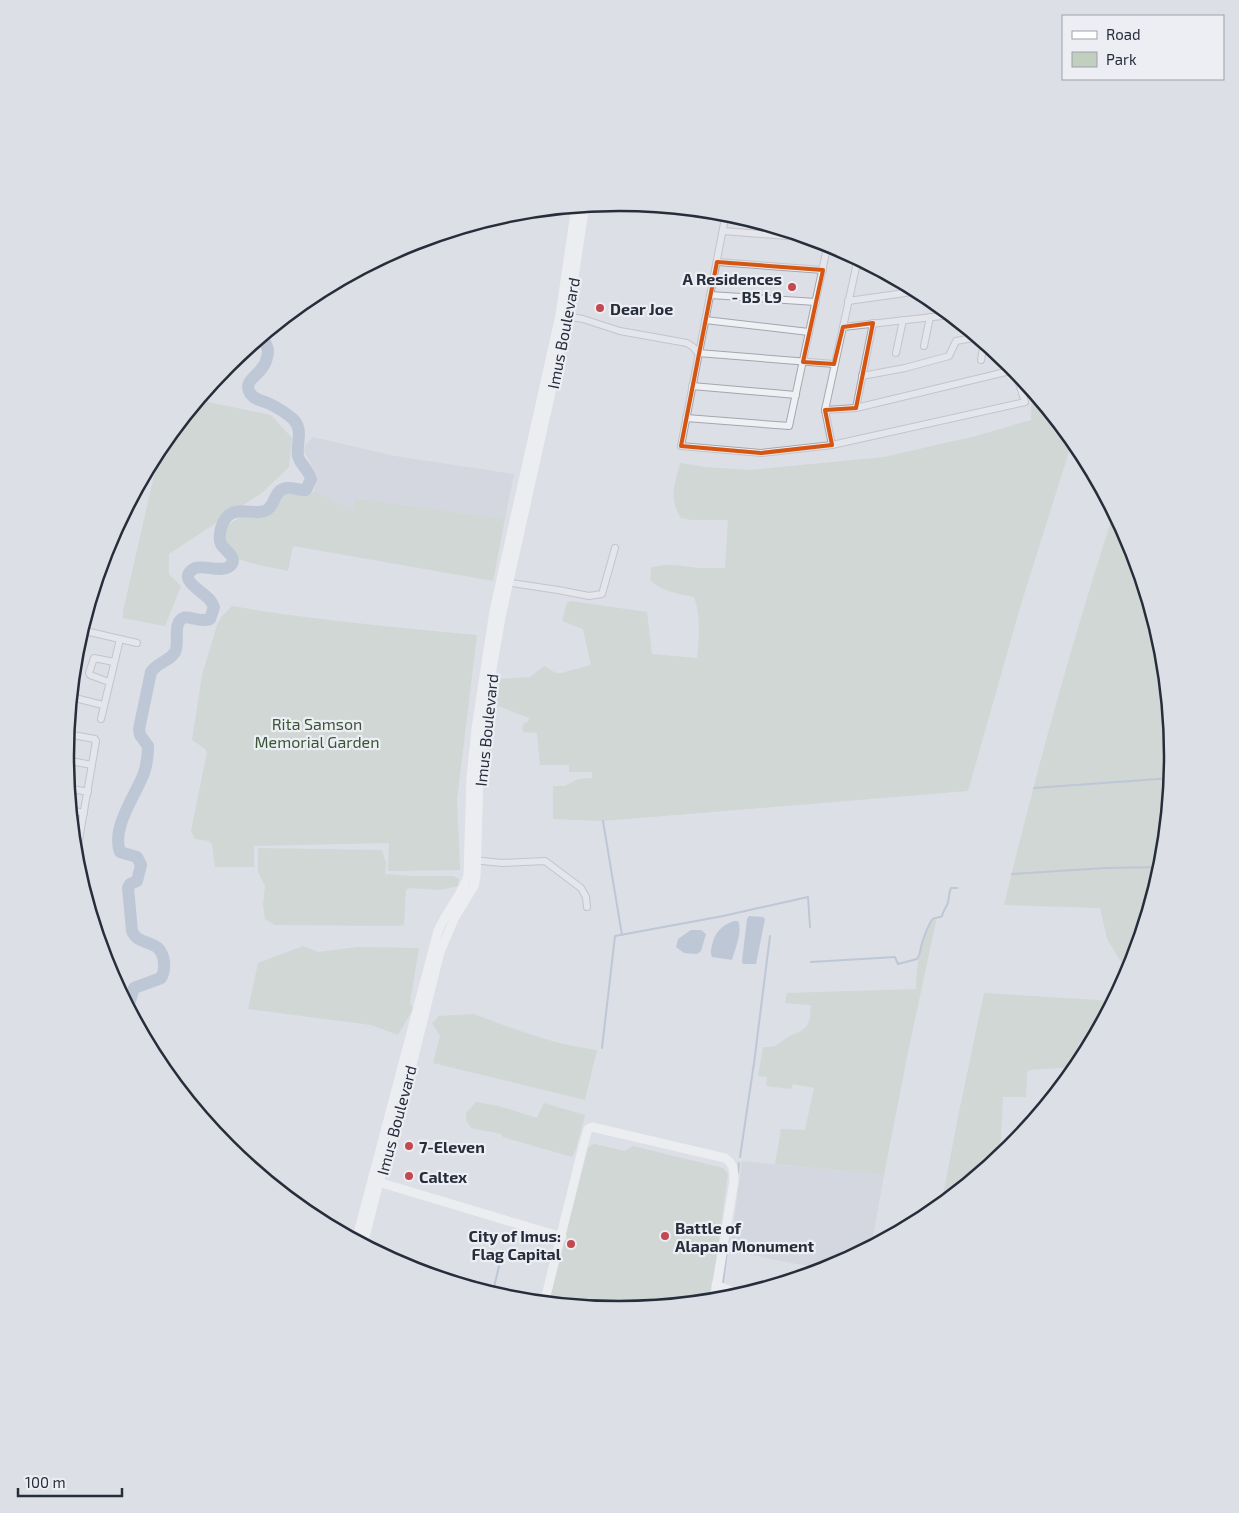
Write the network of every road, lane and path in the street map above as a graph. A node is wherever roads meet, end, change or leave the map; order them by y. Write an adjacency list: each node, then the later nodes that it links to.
1 (584, 212): 14 (main road, Imus Boulevard)
2 (575, 213): 14 (main road, Imus Boulevard)
3 (725, 221): 4 (street)
4 (723, 231): 5 (street); 7 (street)
5 (781, 236)
6 (826, 251): 9 (street)
7 (716, 262): 9 (street); 11 (street)
8 (856, 266): 12 (street)
9 (823, 270): 13 (street)
10 (906, 293): 12 (street)
11 (710, 295): 13 (street); 17 (street)
12 (848, 301): 20 (street)
13 (816, 302): 21 (street)
14 (564, 316): 26 (street); 40 (main road, Imus Boulevard)
15 (941, 316): 16 (street)
16 (930, 317): 18 (street); 23 (street)
17 (705, 320): 21 (street); 26 (street)
18 (903, 320): 19 (street); 25 (street)
19 (873, 323): 20 (street); 31 (street)
20 (842, 327): 29 (street)
21 (809, 332): 28 (street)
22 (970, 339): 31 (street)
23 (924, 346)
24 (983, 350): 27 (street)
25 (896, 353)
26 (698, 354): 28 (street); 32 (street)
27 (981, 360)
28 (803, 362): 29 (street); 34 (street)
29 (834, 364): 36 (street)
30 (1005, 371): 35 (street)
31 (862, 376): 35 (street)
32 (692, 386): 34 (street); 37 (street)
33 (1020, 386): 38 (street)
34 (796, 396): 37 (street)
35 (856, 408): 36 (street)
36 (825, 410): 38 (street)
37 (686, 418): 38 (street)
38 (832, 445)
39 (615, 548): 40 (street)
40 (505, 582): 57 (main road, Imus Boulevard)
41 (88, 632): 42 (street)
42 (120, 639): 43 (street); 44 (street)
43 (137, 643)
44 (114, 662): 45 (street); 45 (street)
45 (109, 682): 47 (street)
46 (77, 698): 47 (street)
47 (103, 705): 48 (street)
48 (100, 719)
49 (75, 736): 51 (street)
50 (74, 762): 51 (street)
51 (92, 765): 53 (street)
52 (75, 789): 53 (street)
53 (88, 792): 55 (street)
54 (77, 811): 55 (street)
55 (84, 813): 56 (street)
56 (79, 831)
57 (473, 860): 58 (street); 59 (main road, Imus Boulevard)
58 (587, 907)
59 (376, 1181): 60 (main road, Imus Boulevard); 61 (main road); 62 (main road, Imus Boulevard)
60 (358, 1235)
61 (562, 1237): 63 (main road); 66 (main road)
62 (364, 1238)
63 (716, 1285): 64 (main road); 65 (main road)
64 (731, 1291)
65 (715, 1294)
66 (546, 1298)

